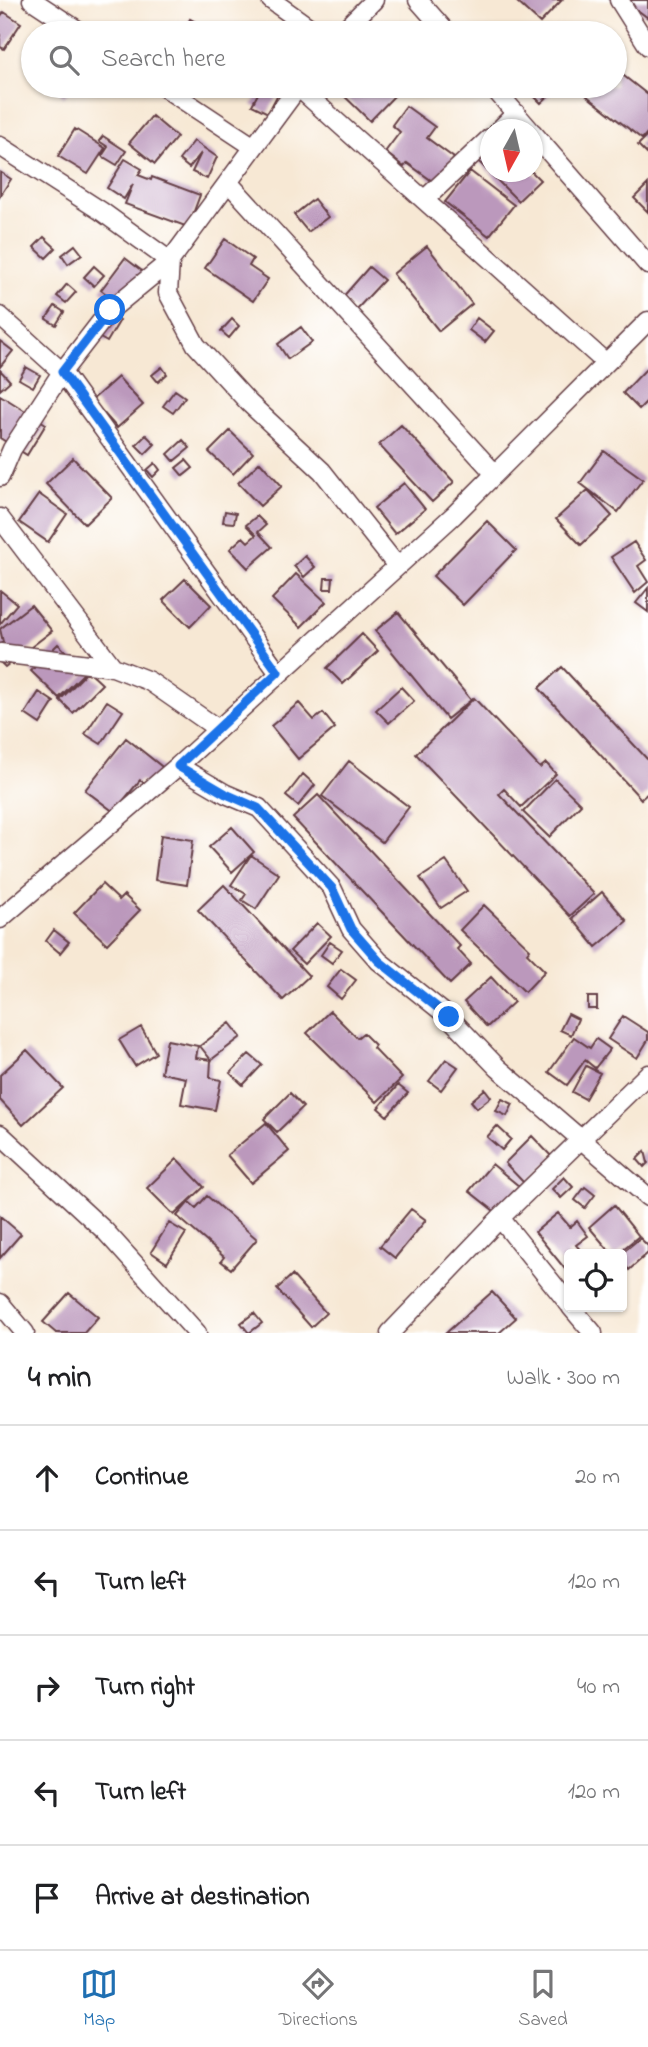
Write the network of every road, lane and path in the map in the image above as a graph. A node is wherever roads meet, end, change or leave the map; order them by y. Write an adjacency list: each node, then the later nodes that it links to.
1 (32, 0): 6 (street)
2 (271, 0): 7 (street)
3 (374, 0): 8 (street)
4 (418, 0): 9 (street)
5 (619, 0): 10 (street)
6 (64, 21)
7 (300, 21)
8 (353, 21)
9 (436, 21)
10 (648, 46)
11 (180, 98): 20 (street)
12 (290, 98): 20 (street)
13 (312, 98): 23 (street)
14 (503, 98): 15 (street)
15 (516, 113): 16 (street); 17 (street)
16 (510, 119)
17 (521, 119)
18 (543, 145): 25 (street)
19 (0, 146): 24 (street)
20 (254, 146): 22 (street)
21 (480, 148): 23 (street)
22 (228, 182): 24 (street); 31 (street)
23 (424, 200): 28 (street)
24 (170, 261): 29 (street); 34 (street)
25 (648, 265)
26 (0, 316): 29 (street)
27 (648, 321): 28 (street)
28 (606, 363): 31 (street)
29 (62, 372): 30 (street); 37 (street)
30 (6, 446): 32 (street)
31 (495, 474): 34 (street)
32 (0, 477)
33 (0, 518): 36 (street)
34 (397, 566): 37 (street)
35 (0, 653): 36 (street)
36 (113, 667): 38 (street)
37 (278, 672): 38 (street)
38 (219, 729): 39 (street)
39 (178, 766): 40 (street); 43 (street)
40 (0, 919)
41 (648, 1074): 43 (street)
42 (0, 1134): 50 (street)
43 (582, 1138): 44 (street); 45 (street)
44 (648, 1197)
45 (500, 1218): 46 (street); 51 (street)
46 (564, 1298)
47 (0, 1303): 49 (street)
48 (576, 1312): 52 (street)
49 (26, 1333)
50 (197, 1333)
51 (390, 1333)
52 (593, 1333)

